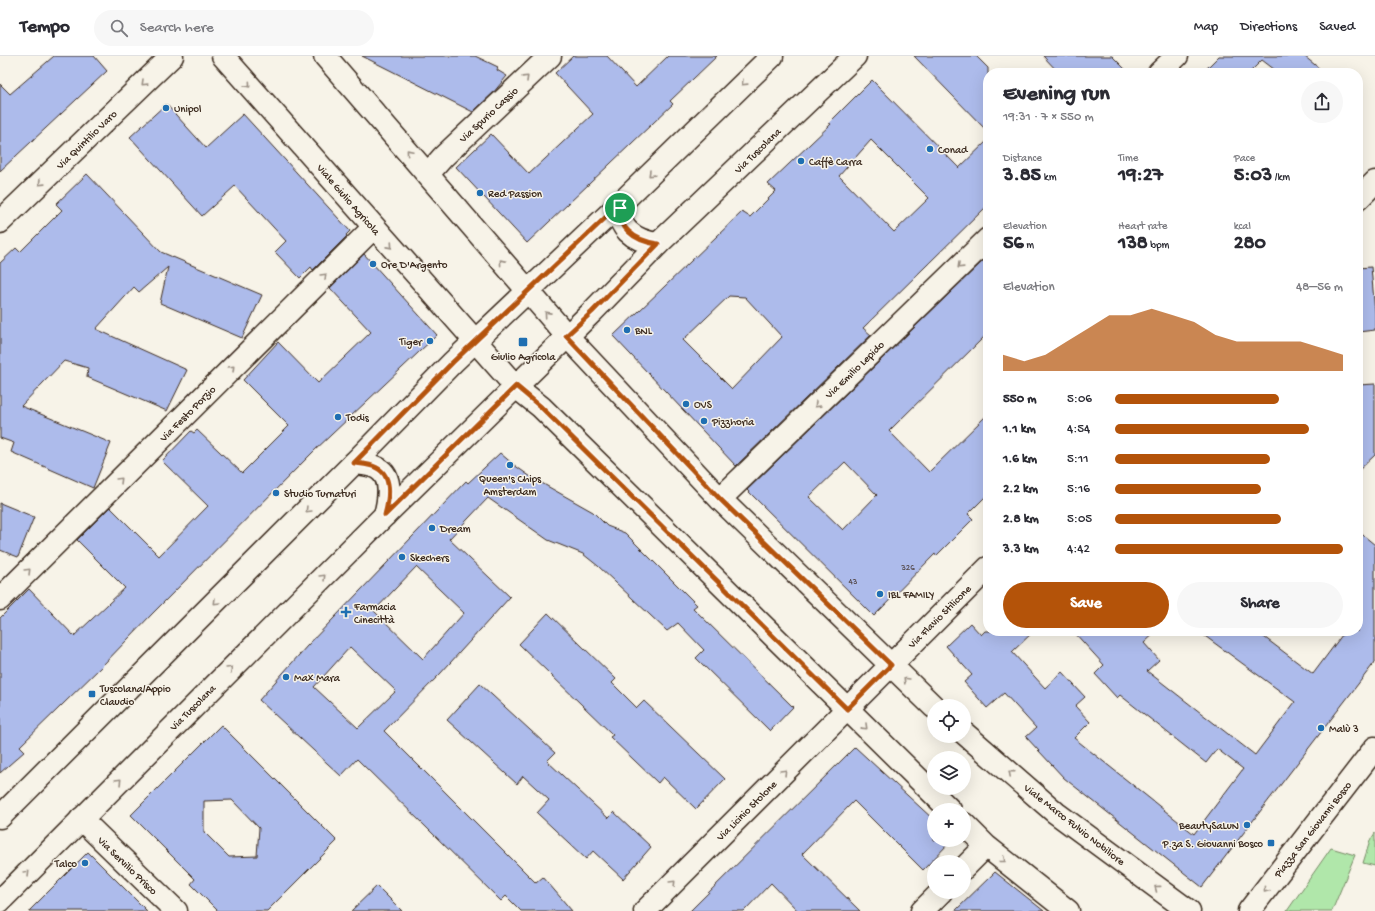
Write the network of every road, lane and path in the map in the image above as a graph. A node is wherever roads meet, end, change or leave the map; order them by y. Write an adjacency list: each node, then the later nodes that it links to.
1 (172, 56): 11 (street, Via Quintilio Varo, one-way to 11)
2 (223, 56): 12 (street, Viale Giulio Agricola, one-way to 12)
3 (326, 56): 7 (street, one-way to 3)
4 (550, 56): 7 (street, Via Spurio Cassio, one-way to 4)
5 (772, 56): 10 (street, one-way to 10)
6 (855, 56): 13 (street, Via Tuscolana)
7 (428, 174): 15 (street, one-way to 7)
8 (1375, 182): 9 (street)
9 (1363, 194)
10 (623, 201): 13 (street); 15 (street)
11 (0, 222)
12 (374, 227): 17 (street, Viale Giulio Agricola, one-way to 17); 23 (street, Via Festo Porzio, one-way to 12)
13 (658, 244): 16 (street, Via Tuscolana)
14 (983, 244): 20 (street, Via Emilio Lepido, one-way to 20)
15 (528, 292): 16 (street, one-way to 15); 17 (street)
16 (566, 336): 18 (street, Via Tuscolana); 20 (street)
17 (475, 341): 18 (street); 19 (street)
18 (516, 386): 21 (street, Via Tuscolana); 26 (street)
19 (354, 463): 21 (street); 30 (street, one-way to 30)
20 (720, 499): 24 (street)
21 (385, 515): 31 (street, Via Tuscolana, one-way to 21)
22 (983, 573): 24 (street, Via Flavio Stilicone)
23 (0, 599)
24 (891, 665): 25 (street, one-way to 24); 26 (street, Via Flavio Stilicone)
25 (927, 700)
26 (847, 709): 29 (street, one-way to 29); 38 (street, Via Licinio Stolone, one-way to 26)
27 (971, 739): 41 (street, Viale Marco Fulvio Nobiliore, one-way to 27)
28 (1375, 748): 42 (street, Piazza San Giovanni Bosco, one-way to 42)
29 (943, 803)
30 (0, 817)
31 (81, 819): 36 (street, Via Tuscolana, one-way to 31); 37 (street, Via Servilio Prisco)
32 (971, 831): 33 (street)
33 (986, 846): 34 (street); 40 (street, one-way to 40)
34 (971, 861)
35 (933, 899): 39 (street)
36 (0, 900)
37 (176, 911)
38 (645, 911)
39 (922, 911)
40 (1068, 911)
41 (1189, 911)
42 (1250, 911)

